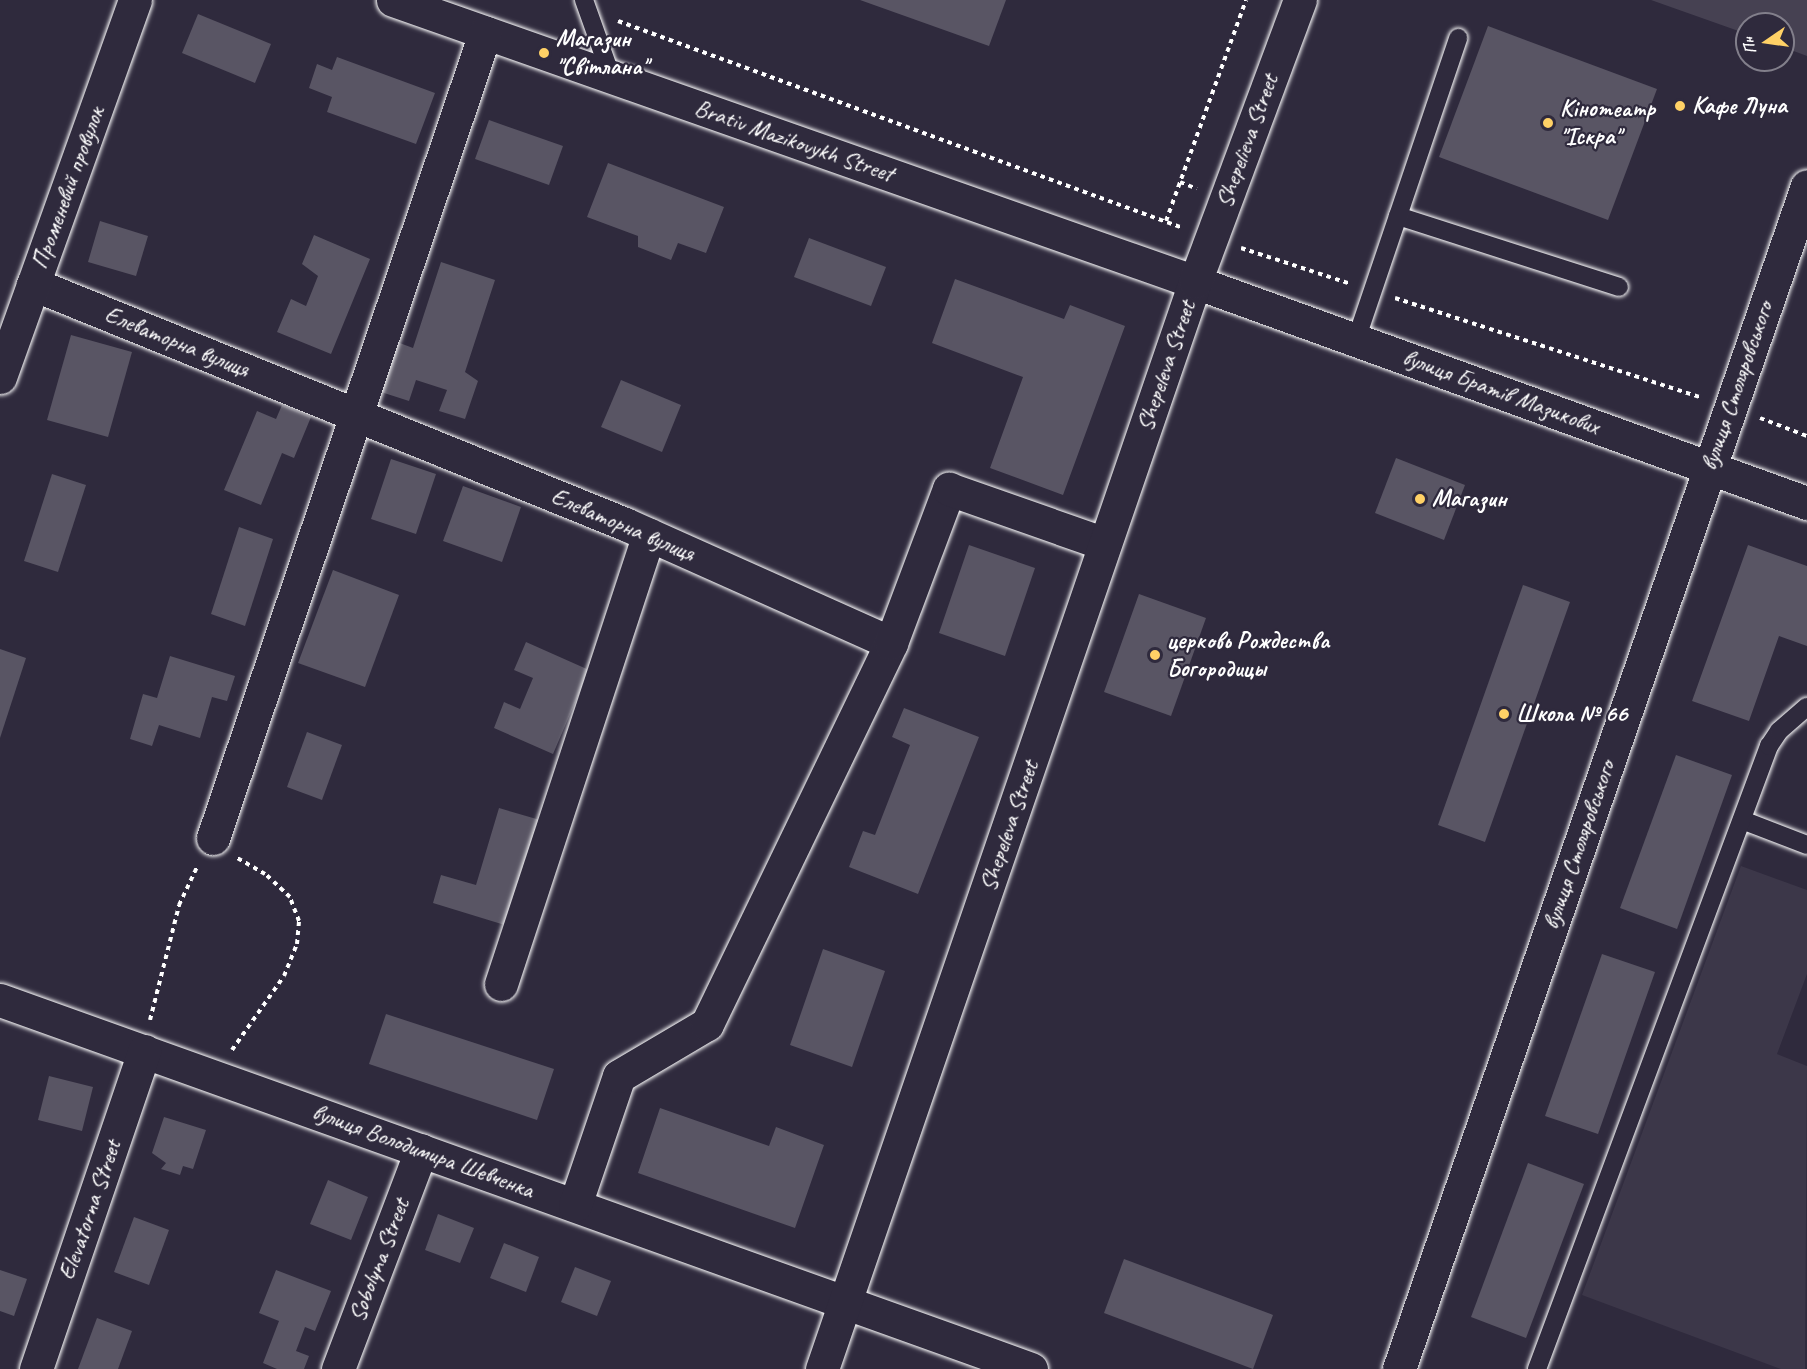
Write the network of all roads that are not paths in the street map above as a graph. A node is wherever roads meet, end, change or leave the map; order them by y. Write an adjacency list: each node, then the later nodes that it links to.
1 (135, 0): 11 (street, Променевий провулок)
2 (393, 0): 5 (street, Brativ Mazikovykh Street)
3 (584, 0): 7 (lane)
4 (1300, 0): 10 (street, Shepelieva Street)
5 (485, 33): 7 (street, Brativ Mazikovykh Street); 15 (street)
6 (1458, 38): 9 (lane)
7 (611, 76): 10 (street, Brativ Mazikovykh Street)
8 (1807, 186): 16 (street, вулиця Столяровського)
9 (1398, 216): 12 (lane); 13 (lane)
10 (1195, 282): 13 (street, вулиця Братів Мазикових); 19 (street, Shepeleva Street)
11 (33, 284): 14 (street, Променевий провулок); 15 (street, Елеваторна вулиця)
12 (1619, 287)
13 (1356, 340): 16 (street, вулиця Братів Мазикових)
14 (0, 377)
15 (354, 412): 18 (street, Елеваторна вулиця); 23 (street)
16 (1708, 467): 17 (street, вулиця Братів Мазикових); 35 (street, вулиця Столяровського)
17 (1807, 503)
18 (649, 535): 20 (street, Елеваторна вулиця); 25 (street)
19 (1105, 544): 20 (street); 30 (street, Shepeleva Street)
20 (891, 643): 29 (street)
21 (1807, 707): 22 (lane)
22 (1742, 820): 24 (lane); 36 (lane)
23 (213, 837)
24 (1807, 844)
25 (501, 984)
26 (0, 1000): 27 (street, вулиця Володимира Шевченка)
27 (144, 1051): 28 (street, вулиця Володимира Шевченка); 31 (street, Elevatorna Street)
28 (421, 1150): 29 (street, вулиця Володимира Шевченка); 32 (street, Sobolyna Street)
29 (575, 1205): 30 (street, вулиця Володимира Шевченка)
30 (846, 1301): 33 (street, Shepeleva Street); 34 (street, вулиця Володимира Шевченка)
31 (36, 1369)
32 (338, 1369)
33 (822, 1369)
34 (1031, 1369)
35 (1400, 1369)
36 (1537, 1369)

